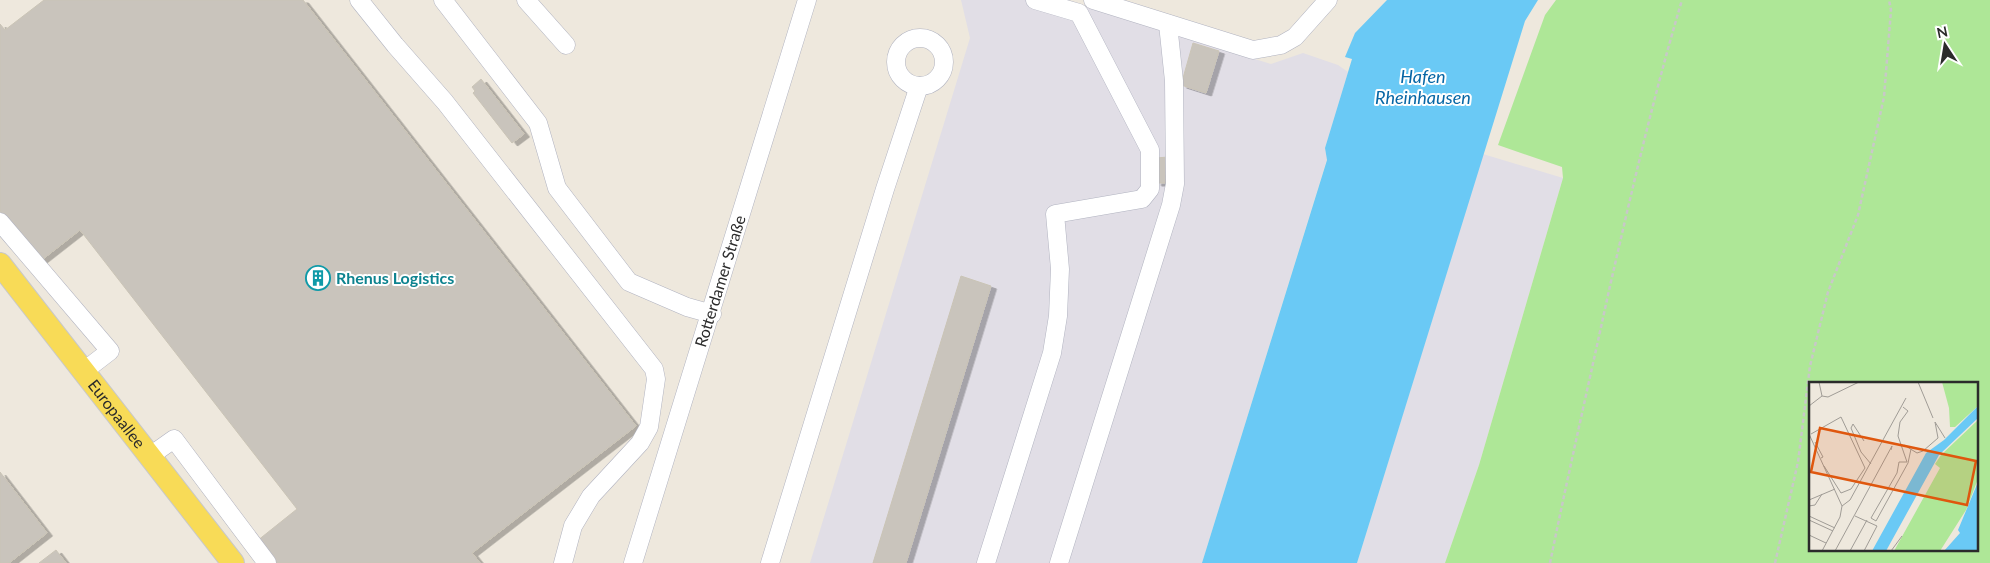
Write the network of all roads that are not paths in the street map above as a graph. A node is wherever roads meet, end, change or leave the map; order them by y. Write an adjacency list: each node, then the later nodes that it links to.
1 (359, 0): 16 (street)
2 (443, 0): 13 (street)
3 (526, 0): 9 (street)
4 (807, 0): 13 (street, Rotterdamer Straße)
5 (1035, 0): 21 (street)
6 (1093, 0): 8 (street)
7 (1328, 0): 8 (street)
8 (1168, 24): 22 (street)
9 (566, 45)
10 (919, 86): 20 (street)
11 (0, 222): 14 (street)
12 (0, 264): 14 (main road, Europaallee)
13 (712, 314): 19 (street, Rotterdamer Straße)
14 (84, 371): 15 (main road, Europaallee)
15 (150, 456): 17 (main road, Europaallee); 18 (street)
16 (564, 558)
17 (233, 563)
18 (267, 563)
19 (634, 563)
20 (770, 563)
21 (986, 563)
22 (1059, 563)

